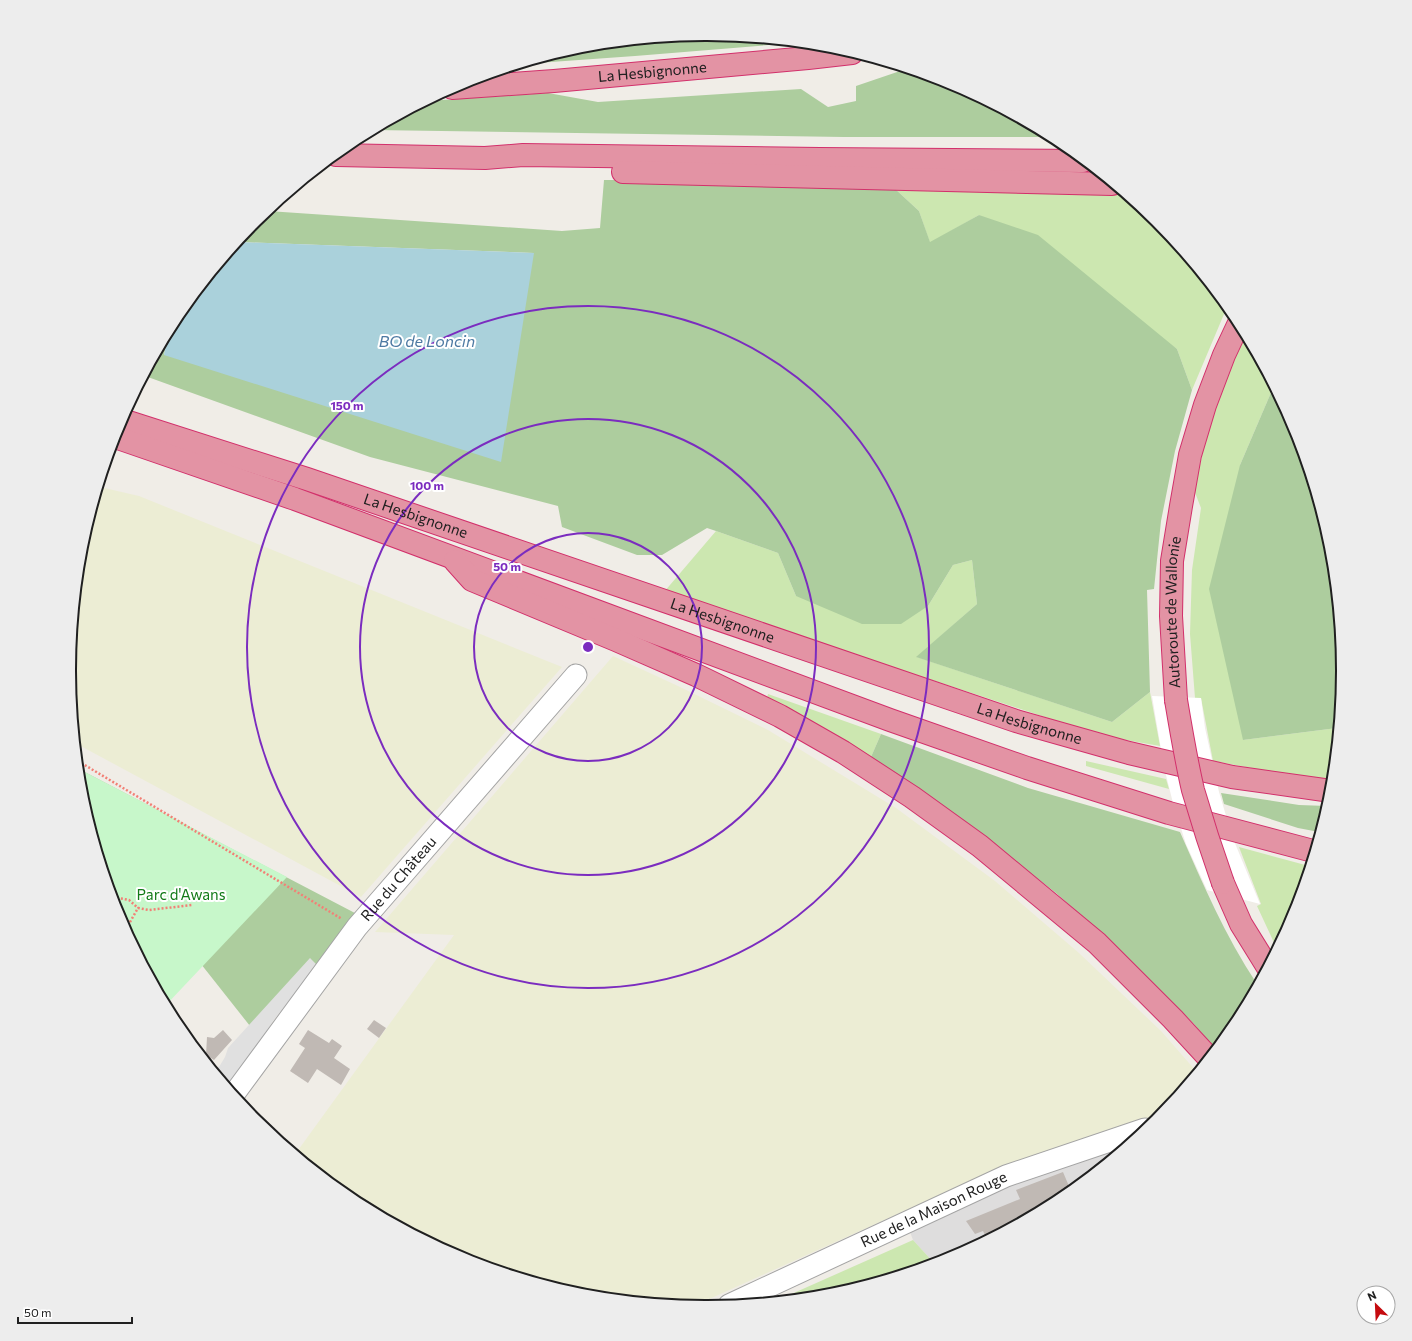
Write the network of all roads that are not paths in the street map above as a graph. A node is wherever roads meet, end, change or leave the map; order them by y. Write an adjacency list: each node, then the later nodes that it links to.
1 (837, 55): 2 (highway, La Hesbignonne)
2 (470, 87)
3 (345, 155): 4 (highway)
4 (485, 158): 5 (highway); 6 (highway)
5 (1075, 161)
6 (1105, 184)
7 (1235, 331): 14 (highway, Autoroute de Wallonie, bridge)
8 (128, 422): 12 (highway, La Hesbignonne)
9 (121, 438): 10 (highway)
10 (450, 556): 13 (highway); 15 (highway)
11 (576, 675): 16 (street, Rue du Château)
12 (1324, 790)
13 (1309, 850)
14 (1264, 962)
15 (1205, 1054)
16 (237, 1090)
17 (1132, 1134): 18 (street, Rue de la Maison Rouge)
18 (742, 1299)

